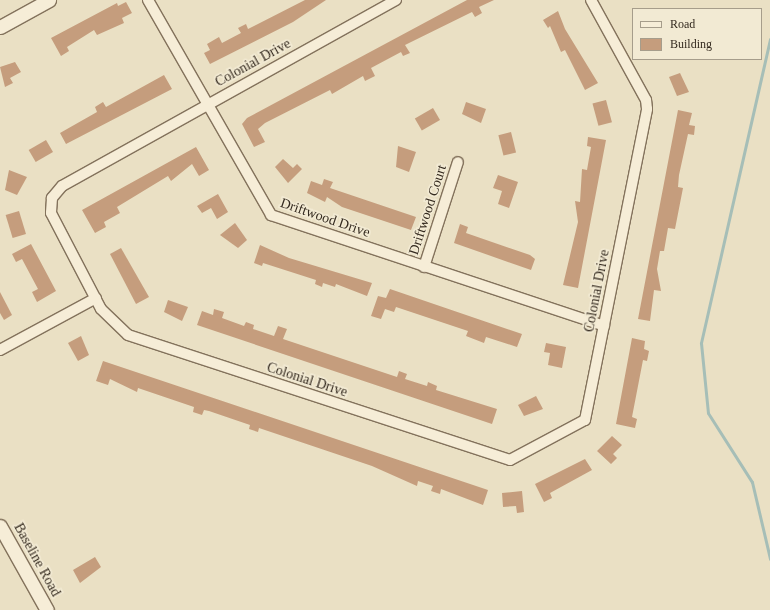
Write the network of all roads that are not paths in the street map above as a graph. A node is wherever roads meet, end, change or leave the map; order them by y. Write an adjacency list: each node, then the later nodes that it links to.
1 (49, 0): 5 (street)
2 (148, 0): 6 (street, Driftwood Drive)
3 (396, 0): 6 (street, Colonial Drive)
4 (591, 0): 10 (street, Colonial Drive)
5 (0, 27)
6 (206, 106): 8 (street, Driftwood Drive); 9 (street, Colonial Drive)
7 (458, 162): 8 (street, Driftwood Court)
8 (424, 267): 10 (street, Driftwood Drive)
9 (96, 298): 10 (street, Colonial Drive); 11 (street)
10 (604, 326)
11 (0, 350)
12 (0, 526): 13 (street, Baseline Road)
13 (47, 610)

